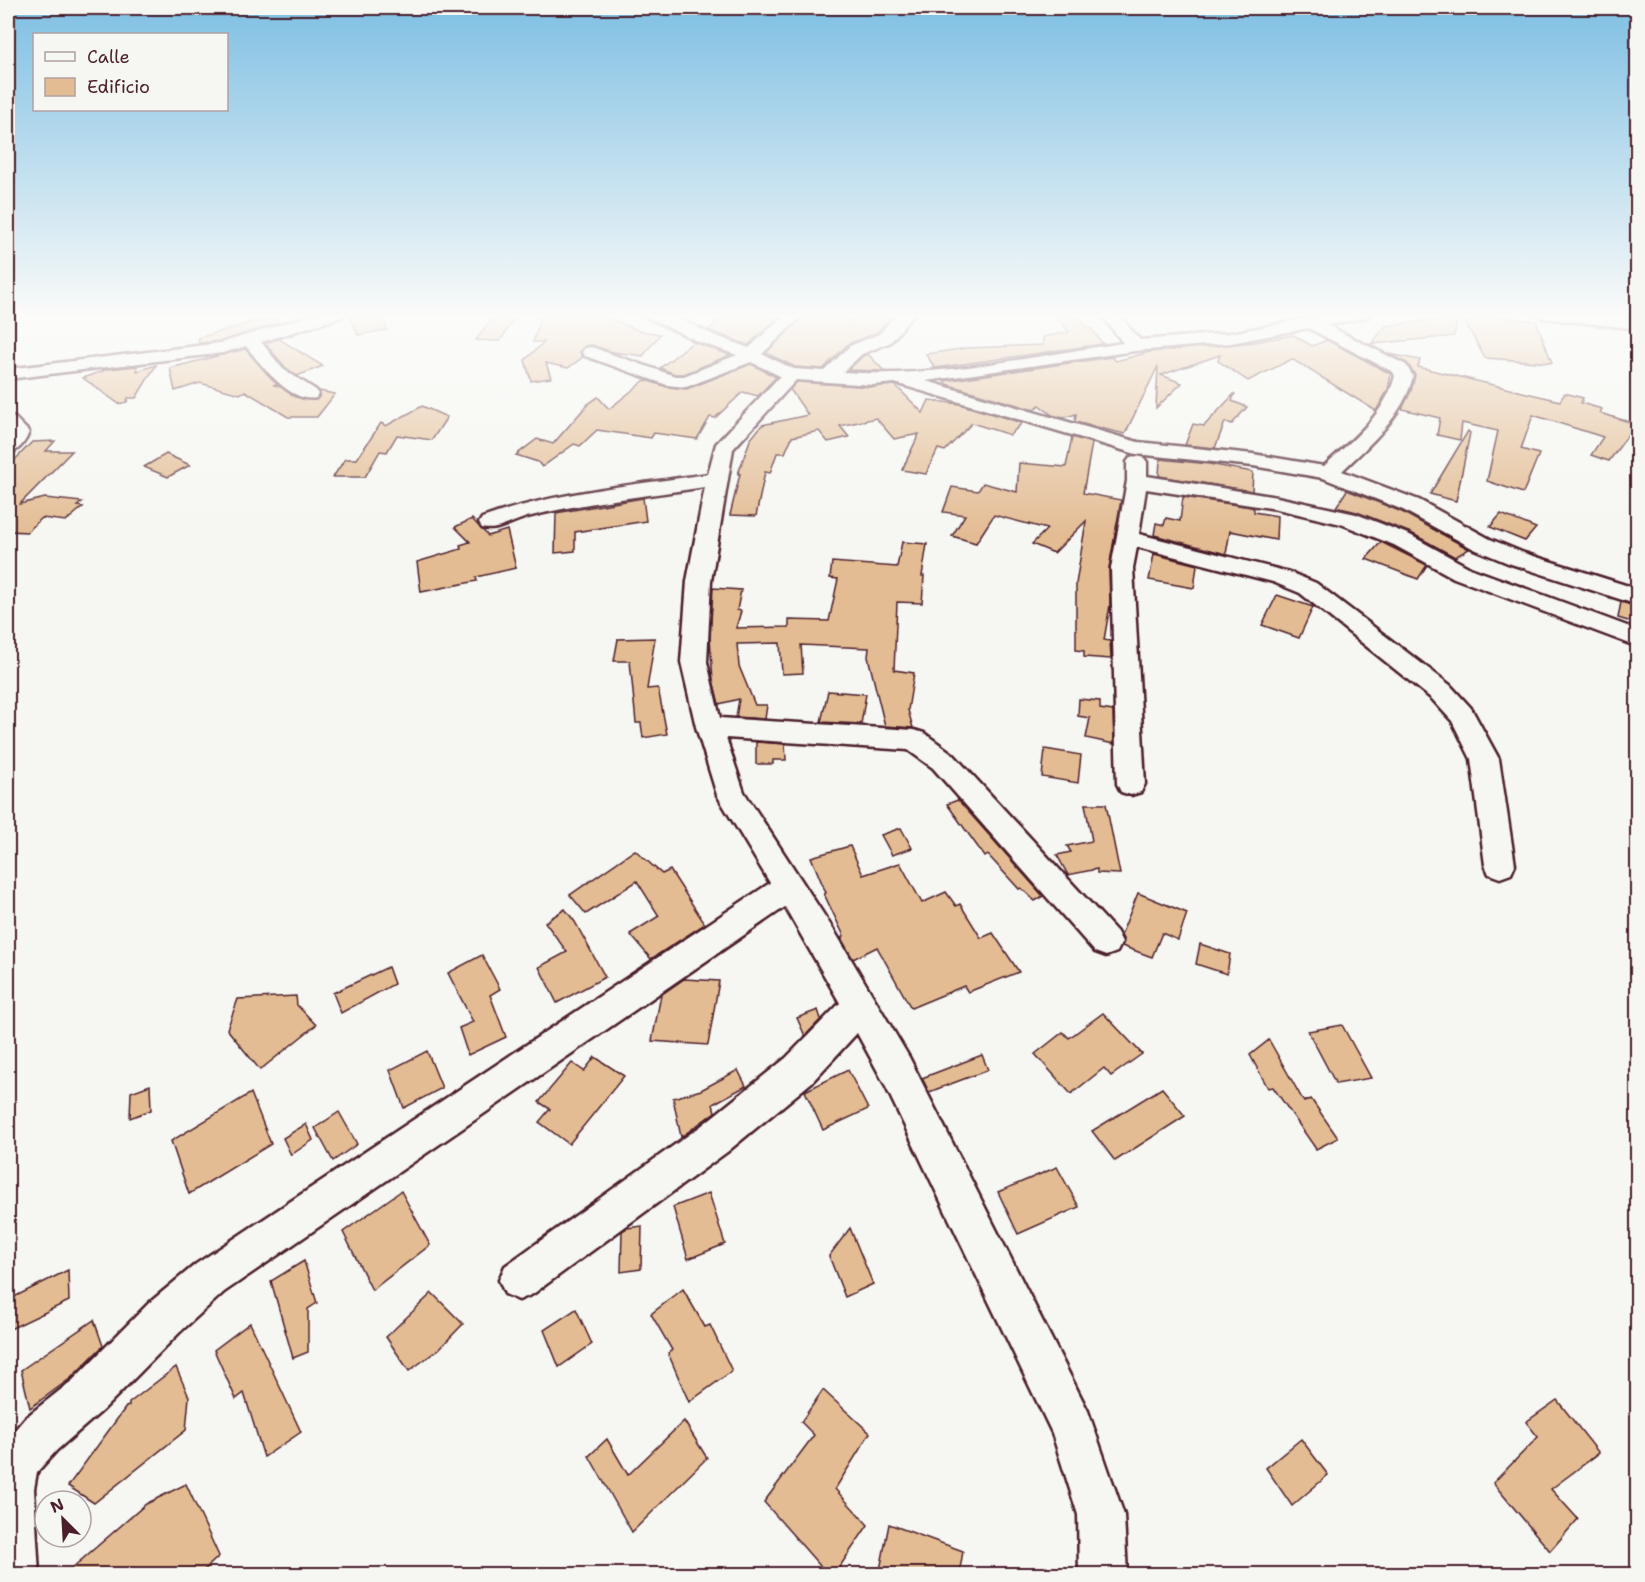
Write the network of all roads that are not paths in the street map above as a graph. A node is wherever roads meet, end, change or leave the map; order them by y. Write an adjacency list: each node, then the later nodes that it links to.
1 (298, 387): 5 (street)
2 (779, 387): 10 (street)
3 (927, 387): 8 (street)
4 (1399, 387): 9 (street)
5 (309, 394)
6 (8, 422): 7 (street)
7 (8, 448)
8 (1136, 448): 9 (street); 11 (street)
9 (1328, 473): 14 (street)
10 (718, 479): 12 (street); 16 (street)
11 (1137, 481): 13 (street); 15 (street)
12 (490, 523)
13 (1127, 538): 17 (street); 18 (street)
14 (1638, 597)
15 (1638, 639)
16 (709, 727): 19 (street); 20 (street)
17 (1131, 784)
18 (1500, 865)
19 (789, 887): 21 (street); 23 (street)
20 (1106, 942)
21 (860, 1006): 22 (street); 24 (street)
22 (519, 1280)
23 (15, 1575)
24 (1103, 1575)

